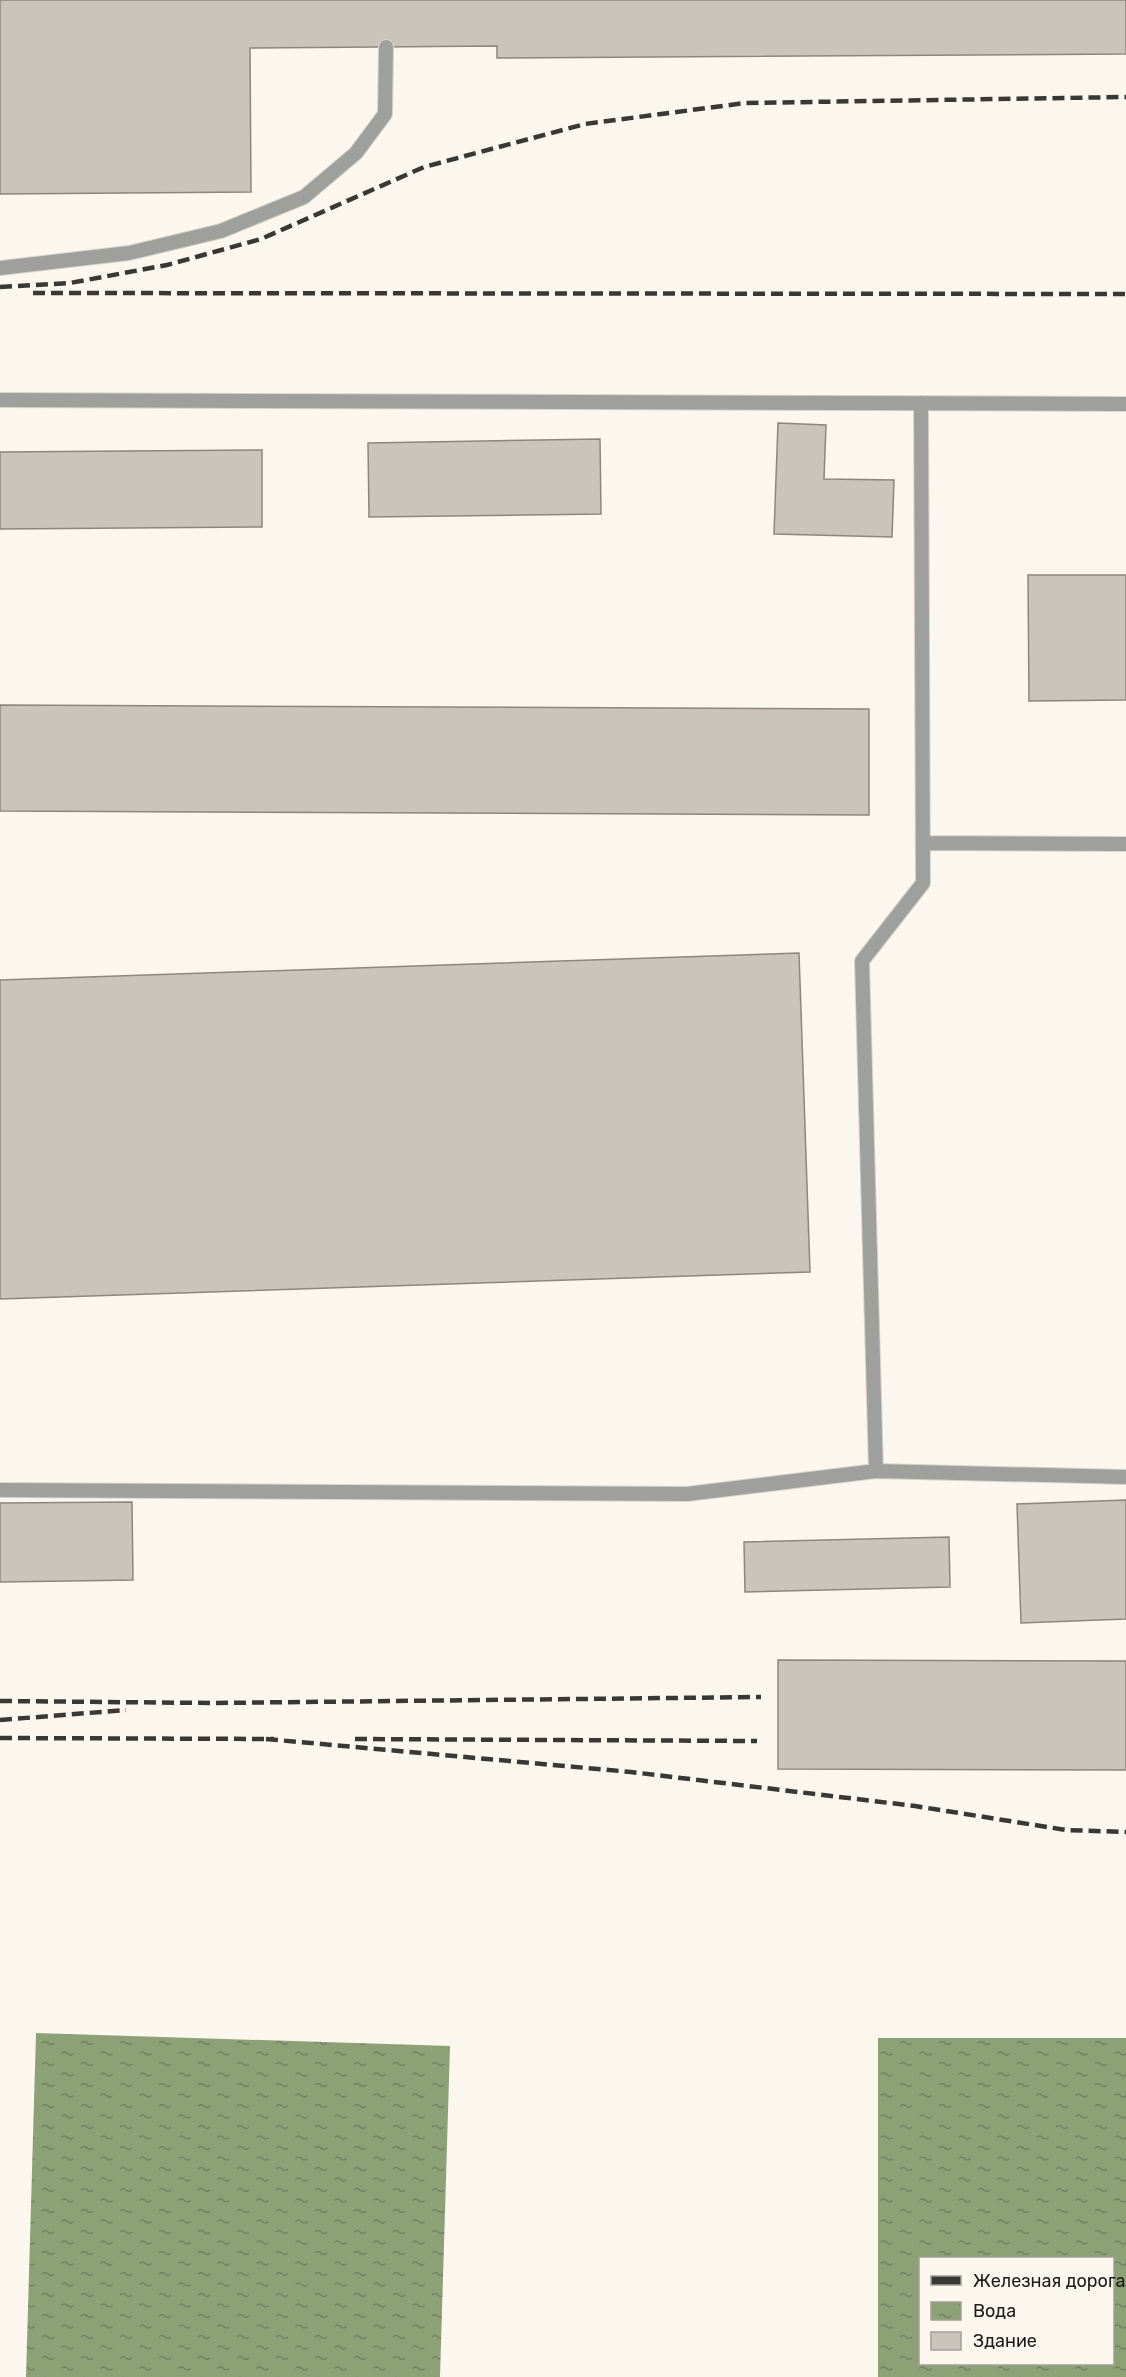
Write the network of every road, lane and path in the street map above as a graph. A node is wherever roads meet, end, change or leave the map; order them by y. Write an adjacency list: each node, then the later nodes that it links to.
1 (386, 47): 2 (lane)
2 (0, 268)
3 (0, 400): 4 (lane)
4 (921, 403): 5 (lane); 6 (lane)
5 (1126, 404)
6 (923, 843): 7 (lane); 8 (lane)
7 (1126, 844)
8 (876, 1471): 9 (lane); 10 (lane)
9 (1126, 1477)
10 (0, 1490)

